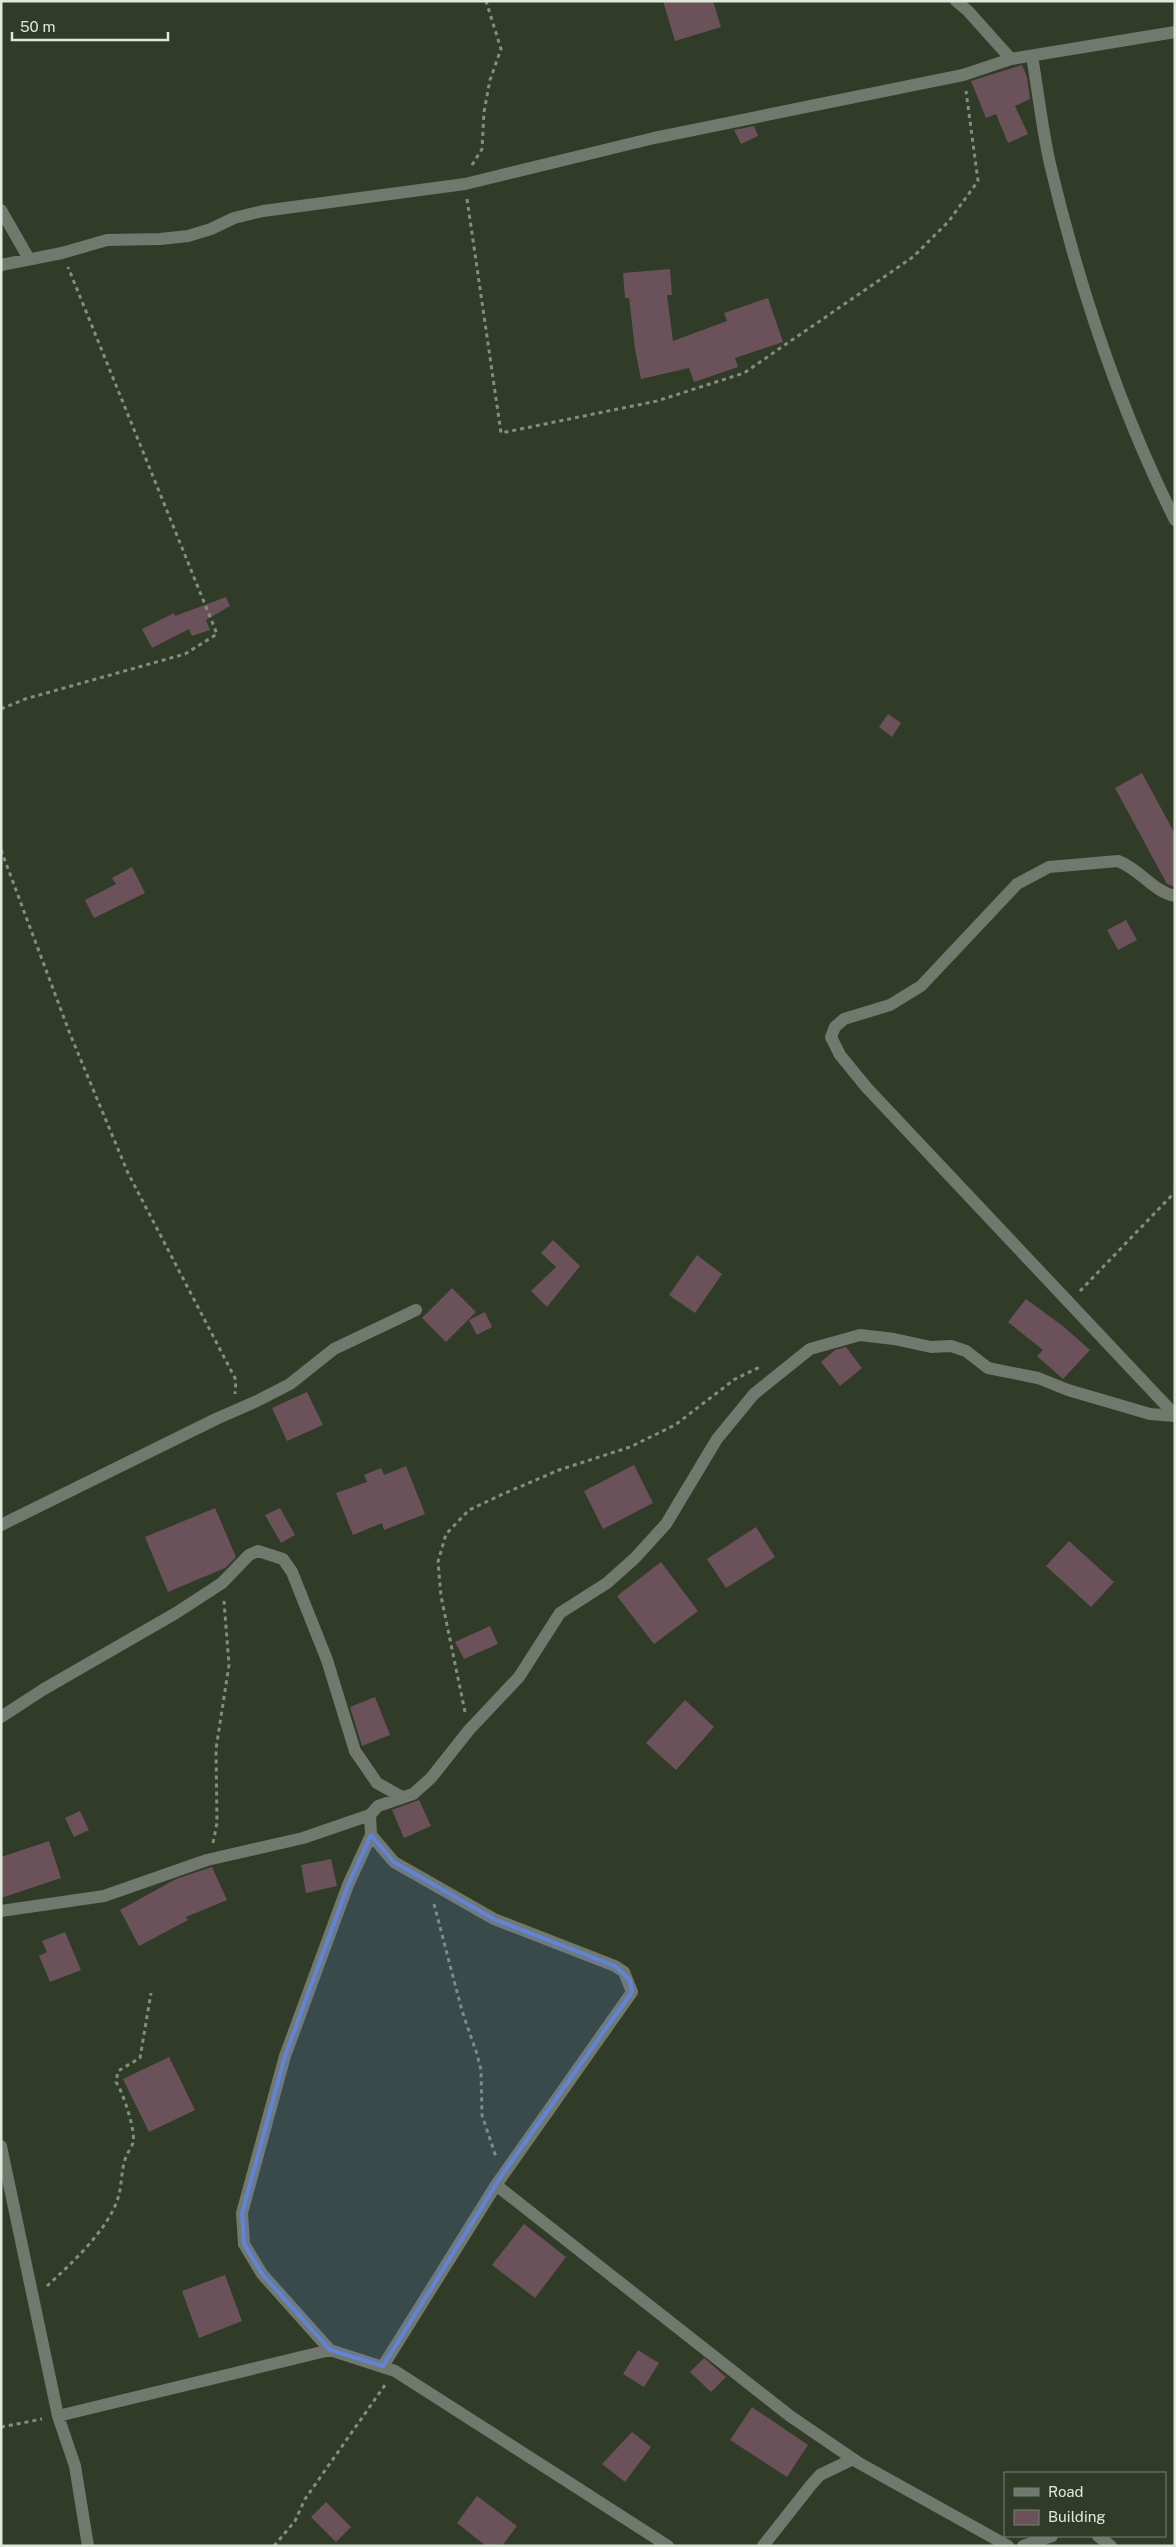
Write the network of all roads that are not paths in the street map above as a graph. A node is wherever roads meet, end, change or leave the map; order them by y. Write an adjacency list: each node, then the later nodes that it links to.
1 (956, 1): 4 (street)
2 (1175, 32): 3 (street)
3 (1032, 56): 4 (street); 8 (street)
4 (1011, 59): 6 (street)
5 (1, 210): 6 (street)
6 (28, 259): 7 (street)
7 (1, 265)
8 (1175, 520)
9 (1175, 896): 11 (street)
10 (416, 1310): 12 (street)
11 (1175, 1416): 14 (street)
12 (1, 1525)
13 (1, 1717): 14 (street)
14 (402, 1797): 15 (street)
15 (370, 1815): 16 (street); 17 (street)
16 (371, 1835): 19 (street); 20 (street)
17 (1, 1911)
18 (1, 2146): 22 (street)
19 (499, 2180): 21 (street); 23 (street)
20 (330, 2350): 21 (street); 22 (street)
21 (389, 2368): 27 (street)
22 (58, 2416): 26 (street)
23 (853, 2459): 28 (street); 29 (street)
24 (1049, 2537): 30 (street)
25 (1099, 2537): 31 (street)
26 (88, 2546)
27 (668, 2546)
28 (763, 2546)
29 (1008, 2546)
30 (1023, 2546)
31 (1111, 2546)

